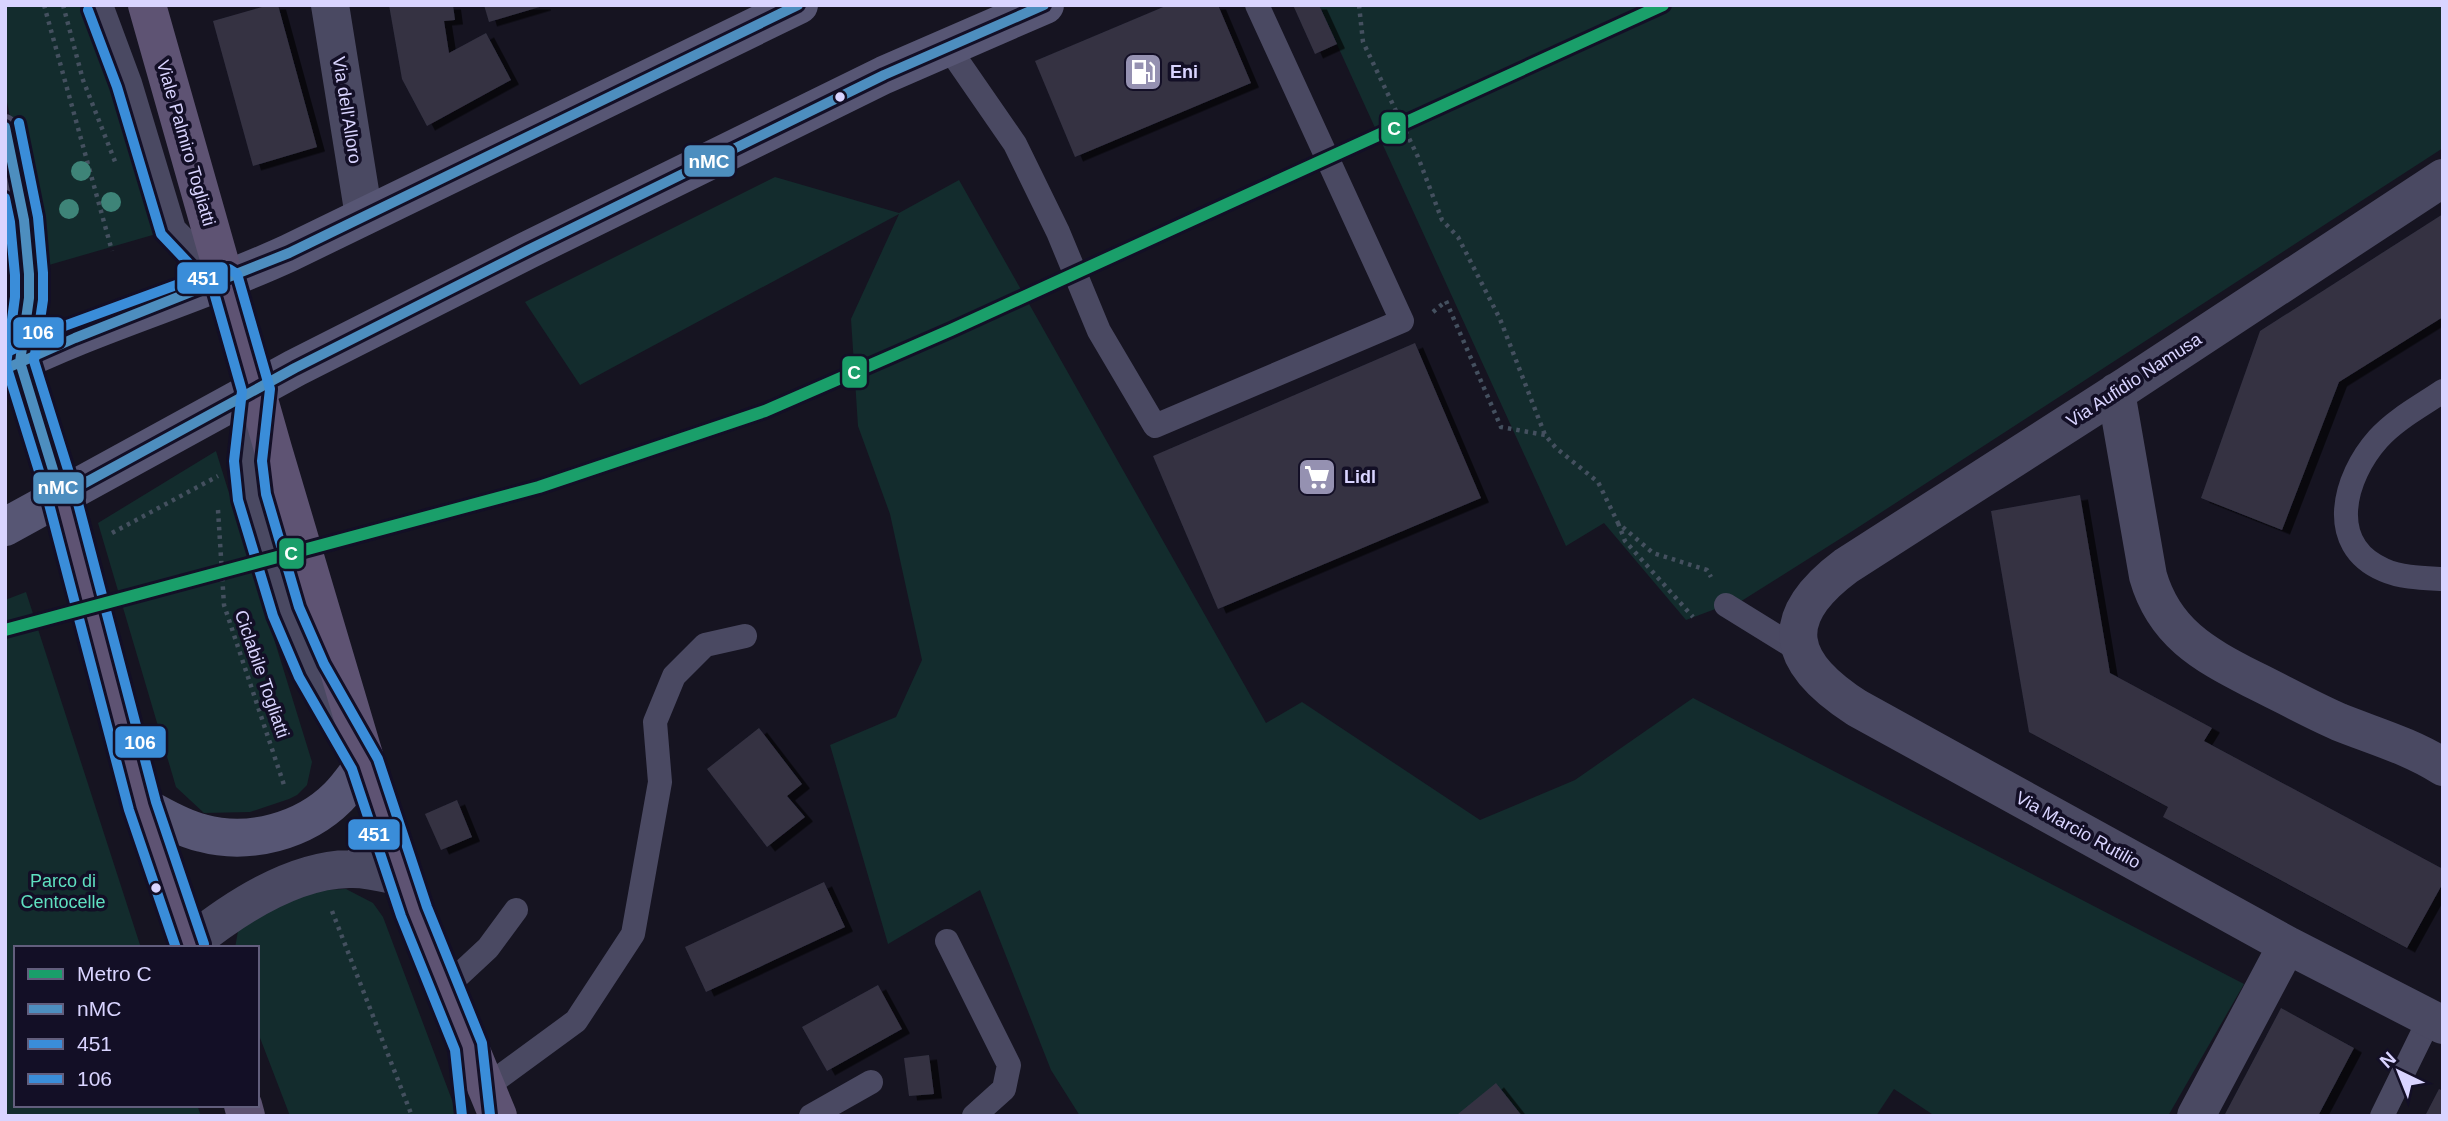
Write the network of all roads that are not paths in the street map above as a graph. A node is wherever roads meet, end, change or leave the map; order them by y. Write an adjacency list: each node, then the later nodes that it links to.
1 (101, 5): 11 (lane, Viale Palmiro Togliatti)
2 (146, 5): 11 (main road, Viale Palmiro Togliatti)
3 (330, 5): 10 (street, Via dell'Alloro)
4 (799, 5): 10 (main road)
5 (1045, 5): 7 (main road)
6 (1257, 5): 7 (lane)
7 (948, 47): 14 (main road)
8 (5, 126): 13 (lane)
9 (2443, 178): 16 (street, Via Aufidio Namusa)
10 (364, 216): 11 (main road)
11 (225, 282): 13 (main road); 14 (main road, Viale Palmiro Togliatti)
12 (5, 308): 13 (main road)
13 (12, 365): 17 (main road)
14 (256, 390): 17 (main road); 23 (main road, Viale Palmiro Togliatti)
15 (2443, 391): 19 (lane)
16 (2116, 392): 22 (street, Via Aufidio Namusa); 24 (street)
17 (61, 496): 18 (main road); 25 (main road)
18 (5, 527)
19 (2443, 579)
20 (1726, 604): 22 (lane)
21 (745, 636): 34 (lane)
22 (1800, 650): 29 (street, Via Marcio Rutilio)
23 (365, 763): 25 (main road); 26 (main road, Viale Palmiro Togliatti)
24 (2443, 767)
25 (143, 806): 30 (main road)
26 (402, 877): 30 (street); 31 (main road, Viale Palmiro Togliatti)
27 (516, 910): 31 (lane)
28 (947, 941): 36 (lane)
29 (2287, 945): 32 (street, Via Marcio Rutilio); 37 (street)
30 (191, 946)
31 (445, 988): 34 (main road, Viale Palmiro Togliatti)
32 (2438, 1012): 38 (lane)
33 (871, 1082): 35 (lane)
34 (487, 1106)
35 (811, 1116)
36 (974, 1116)
37 (2196, 1116)
38 (2382, 1116)

